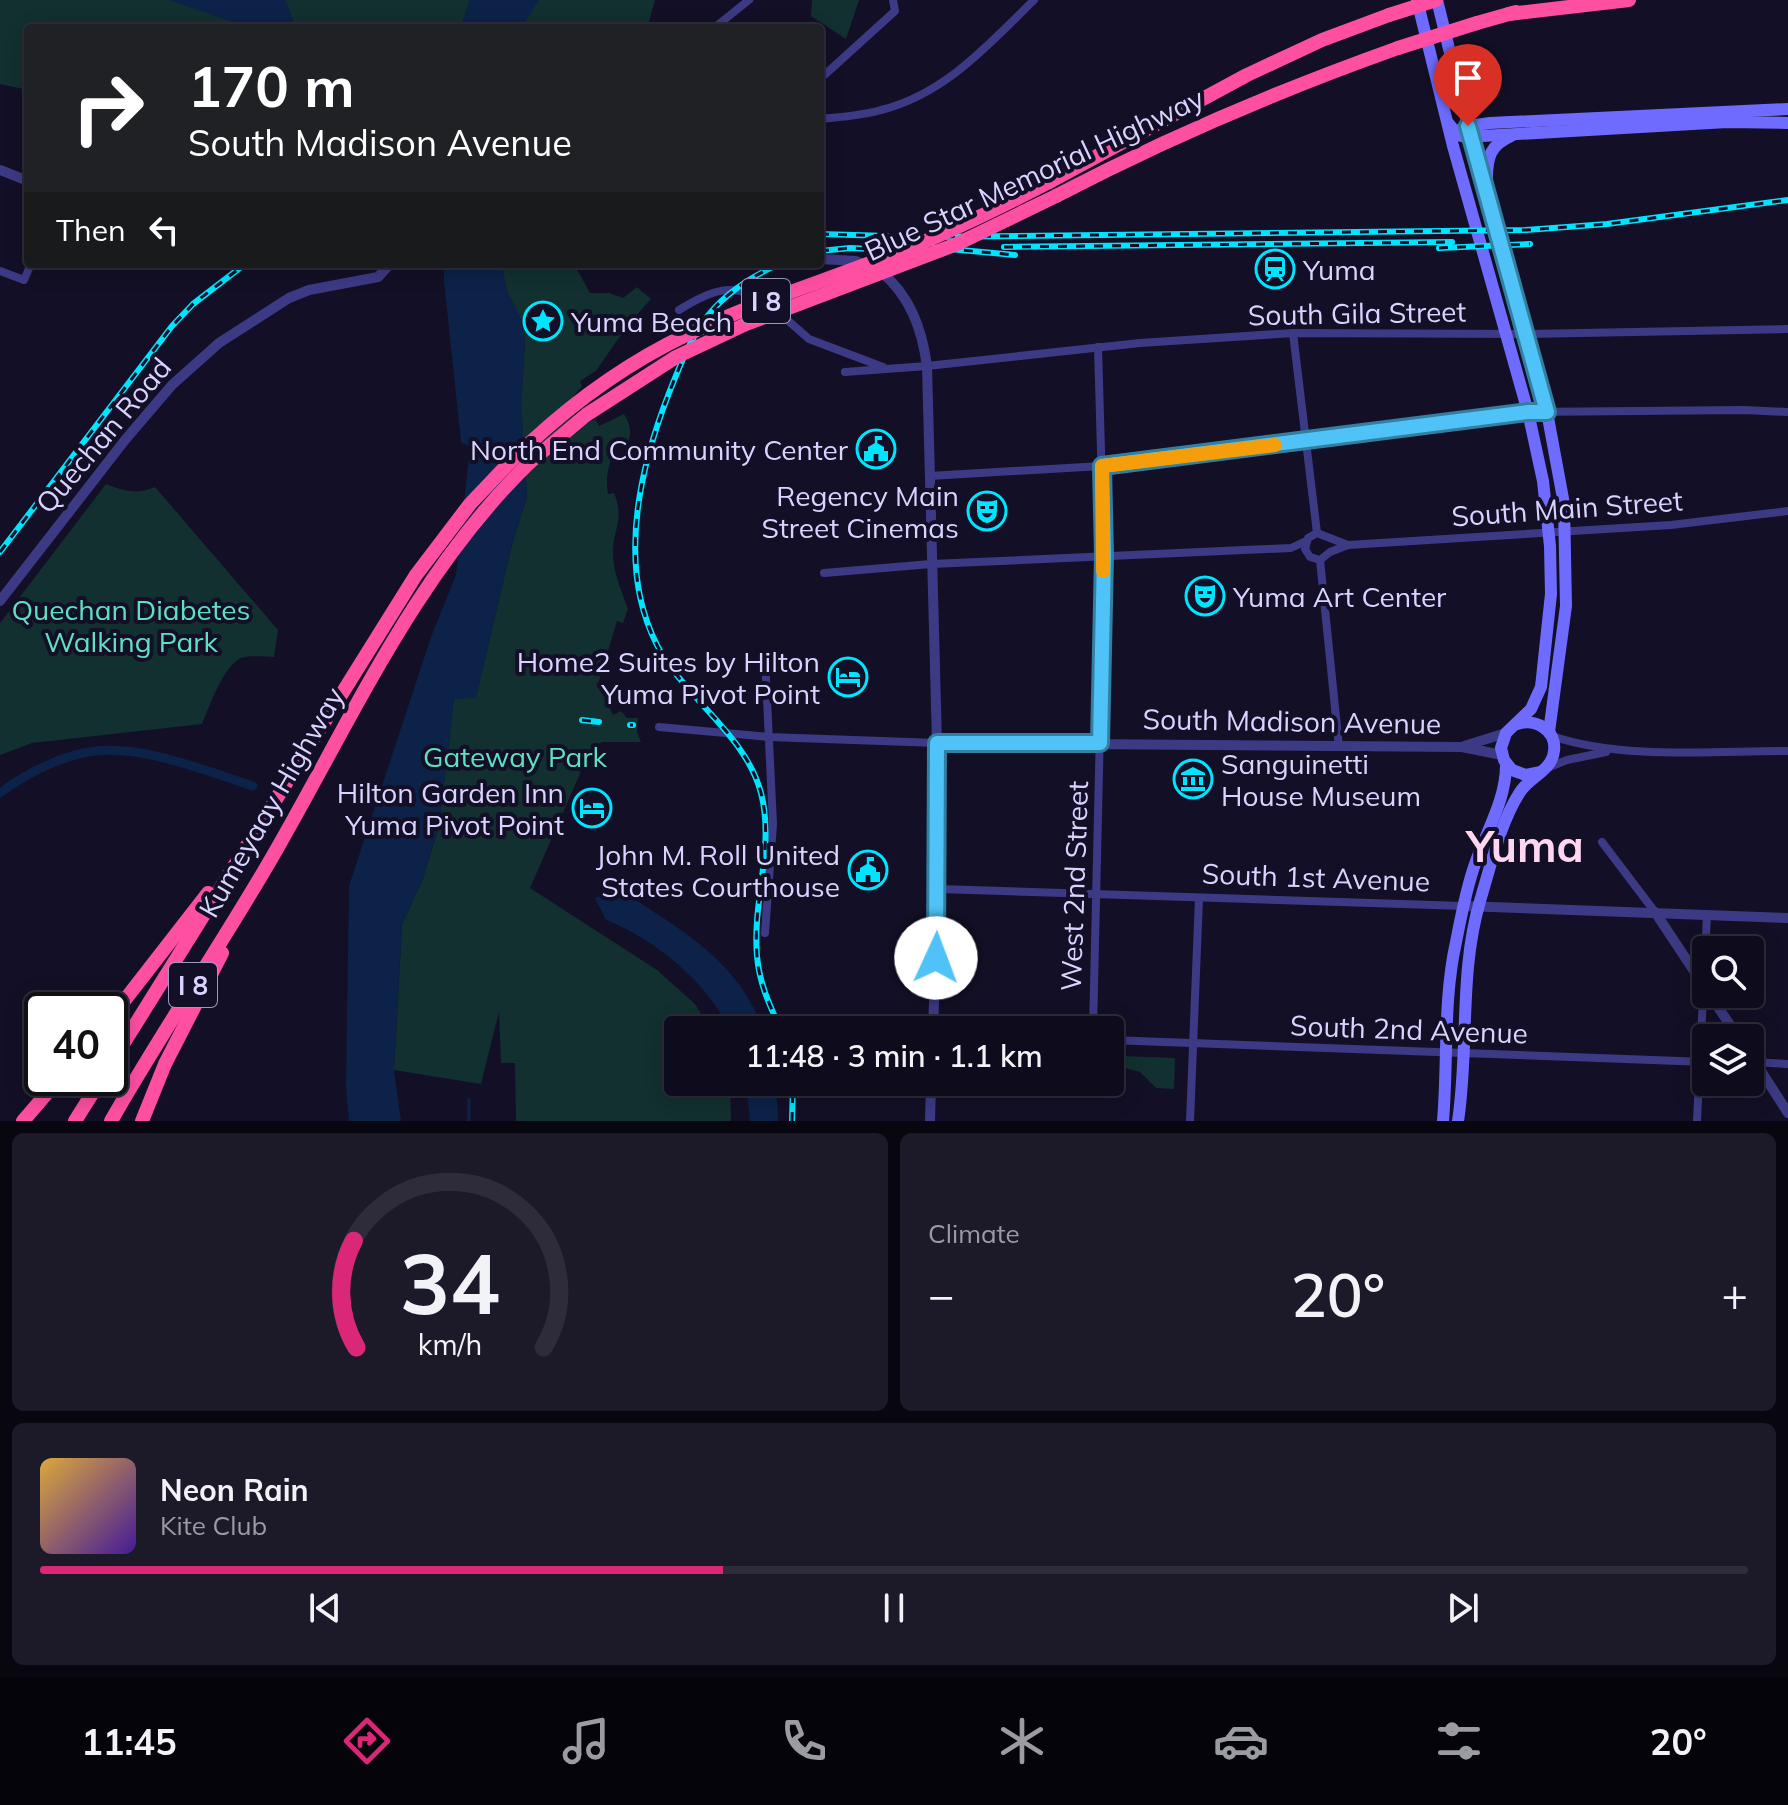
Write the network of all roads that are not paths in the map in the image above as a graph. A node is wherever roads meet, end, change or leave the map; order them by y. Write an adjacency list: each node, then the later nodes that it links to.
1 (749, 0): 9 (street)
2 (893, 0): 10 (street)
3 (1034, 0): 13 (street)
4 (1417, 0): 18 (main road)
5 (1436, 0): 11 (main road); 21 (highway, Blue Star Memorial Highway / I 8, bridge)
6 (1566, 0): 8 (highway, Blue Star Memorial Highway / I 8)
7 (1629, 0): 8 (highway)
8 (1509, 14): 21 (highway, Blue Star Memorial Highway / I 8, bridge)
9 (719, 24)
10 (824, 75)
11 (1462, 100): 14 (main road); 16 (main road)
12 (1788, 109): 14 (main road)
13 (824, 118)
14 (1490, 123): 16 (main road)
15 (1788, 123): 17 (main road)
16 (1470, 131): 17 (main road); 18 (main road); 22 (main road)
17 (1515, 134): 22 (main road)
18 (1455, 140): 30 (main road)
19 (0, 170): 20 (street)
20 (24, 179)
21 (1053, 189): 42 (highway, Blue Star Memorial Highway / I 8, bridge); 44 (highway, Blue Star Memorial Highway / I 8, bridge)
22 (1488, 197): 31 (main road)
23 (824, 259): 33 (street)
24 (29, 268): 26 (street)
25 (388, 268): 58 (street, Quechan Road)
26 (0, 271)
27 (679, 310): 34 (street)
28 (1788, 329): 31 (street, South Gila Street)
29 (1293, 333): 30 (street, South Gila Street); 32 (street, South Gila Street); 39 (street)
30 (1506, 334): 31 (street, South Gila Street); 36 (main road)
31 (1527, 334): 37 (main road)
32 (1098, 347): 33 (street, South Gila Street); 40 (street, West 2nd Street)
33 (927, 366): 34 (street, South Gila Street); 41 (street)
34 (889, 368): 35 (street, South Gila Street)
35 (845, 372)
36 (1528, 412): 37 (street); 39 (street); 47 (main road)
37 (1547, 412): 38 (street); 45 (main road)
38 (1788, 412)
39 (1307, 442): 40 (street); 46 (street)
40 (1102, 466): 41 (street); 54 (street, West 2nd Street)
41 (929, 476): 56 (street)
42 (484, 488): 72 (highway, Kumeyaay Highway / I 8)
43 (1788, 511): 45 (street, South Main Street)
44 (482, 513): 74 (highway, Kumeyaay Highway / I 8)
45 (1566, 532): 47 (street, South Main Street); 62 (main road)
46 (1317, 533): 48 (street); 49 (street)
47 (1549, 533): 50 (street, South Main Street); 61 (main road)
48 (1330, 540): 50 (street, South Main Street); 52 (street)
49 (1306, 541): 51 (street); 53 (street)
50 (1348, 545): 52 (street, South Main Street)
51 (1291, 548): 53 (street); 54 (street)
52 (1330, 552): 55 (street)
53 (1308, 555): 55 (street)
54 (1104, 556): 56 (street); 65 (street, West 2nd Street)
55 (1320, 560): 66 (street)
56 (931, 564): 57 (street); 64 (street)
57 (824, 573)
58 (0, 601)
59 (765, 658): 63 (street)
60 (659, 727): 63 (street)
61 (1510, 729): 62 (main road); 67 (street); 70 (main road)
62 (1550, 734): 68 (street); 71 (main road)
63 (769, 737): 64 (street); 83 (street)
64 (937, 743): 65 (street, South Madison Avenue); 75 (street)
65 (1100, 743): 66 (street, South Madison Avenue); 76 (street, West 2nd Street)
66 (1339, 747): 67 (street, South Madison Avenue)
67 (1462, 747): 70 (street, South Madison Avenue)
68 (1615, 750): 69 (street); 71 (street)
69 (1788, 751)
70 (1504, 760): 71 (main road); 78 (main road)
71 (1544, 770): 79 (main road)
72 (255, 833): 86 (highway); 89 (highway, Kumeyaay Highway / I 8)
73 (1602, 842): 80 (street)
74 (276, 850): 105 (highway, Kumeyaay Highway / I 8); 106 (highway)
75 (938, 889): 76 (street, South 1st Avenue); 87 (street)
76 (1097, 895): 77 (street, South 1st Avenue); 88 (street, West 2nd Street)
77 (1199, 898): 78 (street, South 1st Avenue); 91 (street)
78 (1464, 906): 79 (street, South 1st Avenue); 92 (main road)
79 (1478, 906): 80 (street, South 1st Avenue); 93 (main road)
80 (1655, 912): 81 (street, South 1st Avenue); 85 (street)
81 (1707, 915): 82 (street, South 1st Avenue); 84 (street)
82 (1788, 918)
83 (765, 933)
84 (1707, 936)
85 (1692, 969)
86 (128, 996)
87 (933, 1016)
88 (1093, 1016)
89 (128, 1036)
90 (1124, 1041): 91 (street, South 2nd Avenue)
91 (1193, 1043): 92 (street, South 2nd Avenue); 108 (street)
92 (1446, 1052): 93 (street, South 2nd Avenue); 109 (main road)
93 (1462, 1053): 95 (street, South 2nd Avenue); 110 (main road)
94 (1764, 1061): 96 (street)
95 (1692, 1062)
96 (1788, 1064)
97 (1764, 1078): 102 (street)
98 (45, 1096): 103 (highway)
99 (91, 1096): 104 (highway)
100 (931, 1096): 107 (street)
101 (1700, 1096): 111 (street)
102 (1788, 1113)
103 (23, 1121)
104 (75, 1121)
105 (111, 1121)
106 (142, 1121)
107 (930, 1121)
108 (1190, 1121)
109 (1443, 1121)
110 (1458, 1121)
111 (1697, 1121)

